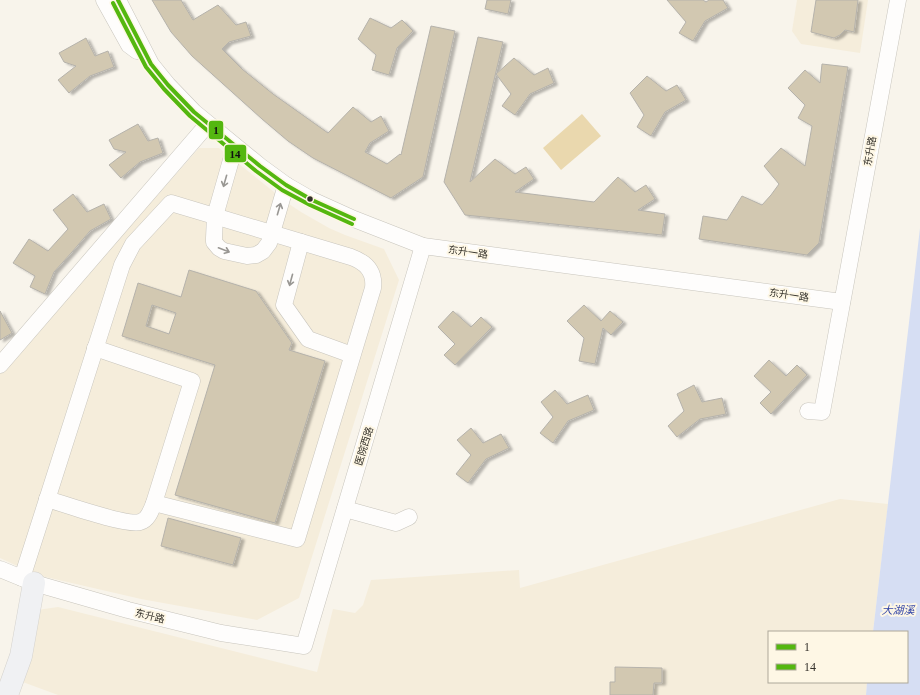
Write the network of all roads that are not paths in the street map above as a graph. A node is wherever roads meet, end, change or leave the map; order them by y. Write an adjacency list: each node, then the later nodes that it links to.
1 (104, 0): 4 (street, 东升一路)
2 (118, 0): 4 (street, 东升一路)
3 (898, 0): 12 (street, 东升路)
4 (152, 64): 5 (street, 东升一路)
5 (207, 125): 6 (street, 东升一路); 15 (street)
6 (235, 146): 7 (street, 东升一路); 8 (street, one-way to 8)
7 (286, 185): 9 (street, one-way to 7); 11 (street, 东升一路)
8 (215, 216): 9 (street); 9 (street, one-way to 9); 13 (street)
9 (272, 233): 10 (street)
10 (301, 242): 14 (street, one-way to 14); 14 (street)
11 (423, 246): 12 (street, 东升一路); 19 (street, 医院西路)
12 (842, 302): 16 (street, 东升路)
13 (95, 348): 17 (street); 18 (street)
14 (352, 355): 18 (street)
15 (0, 365)
16 (808, 412)
17 (47, 499): 18 (street); 22 (street)
18 (154, 503)
19 (345, 509): 20 (street); 23 (street, 医院西路)
20 (409, 517)
21 (0, 569): 22 (street, 东升路)
22 (28, 580): 23 (street, 东升路); 24 (highway)
23 (304, 646)
24 (7, 695)

